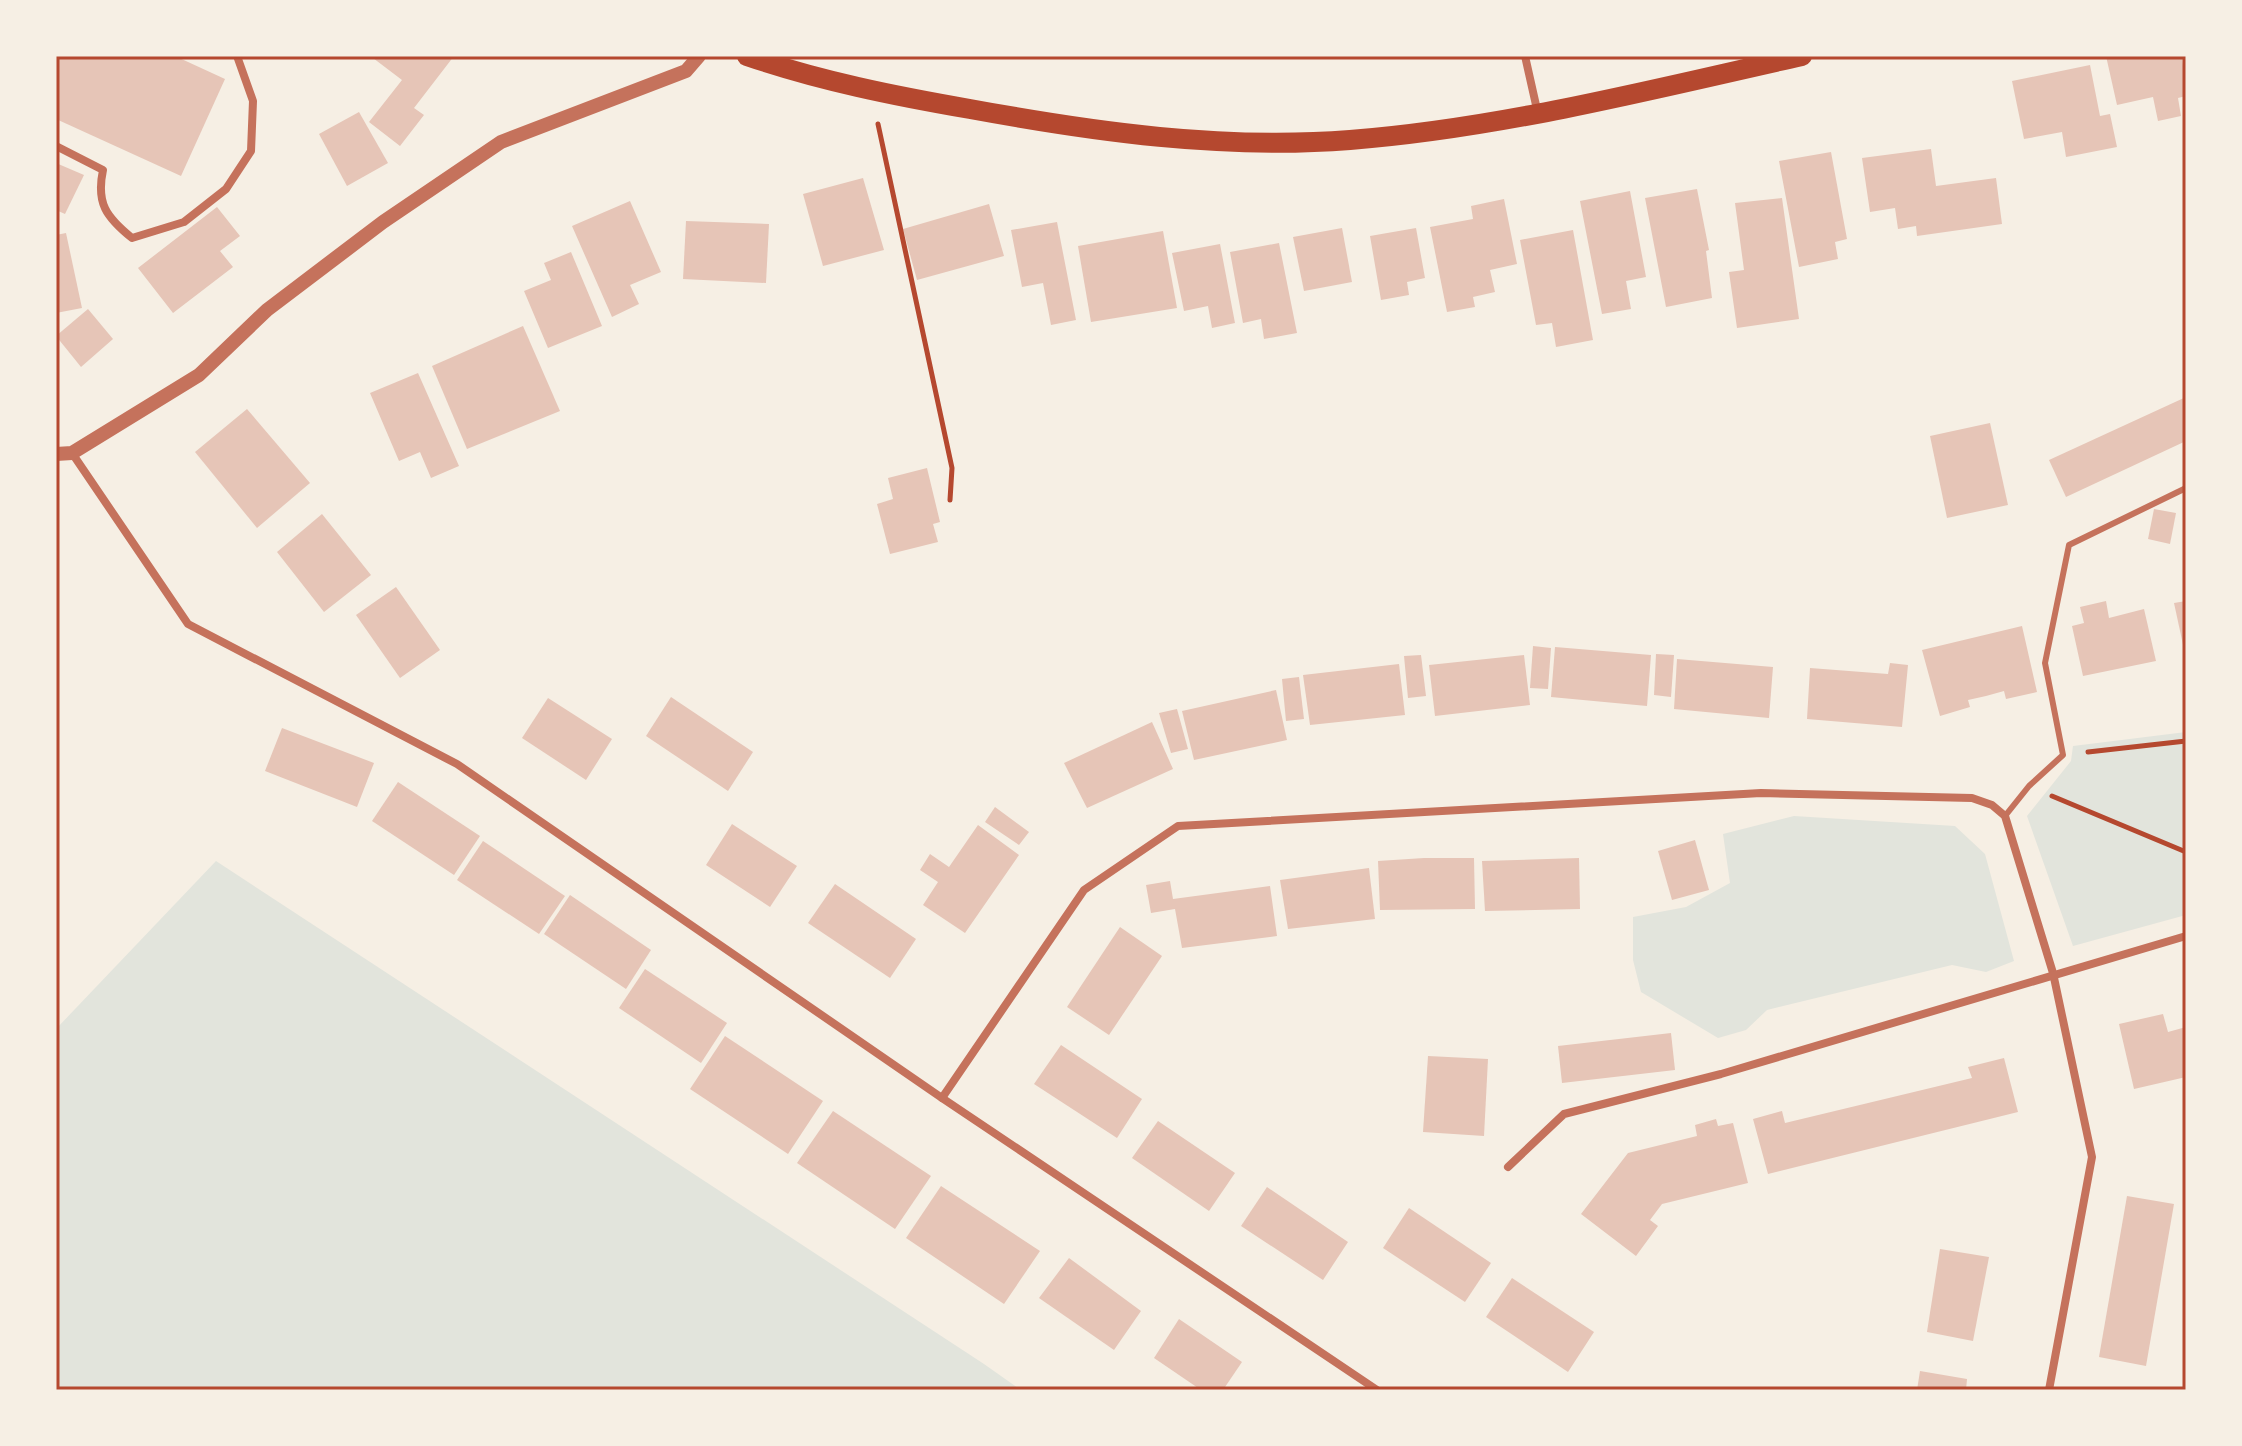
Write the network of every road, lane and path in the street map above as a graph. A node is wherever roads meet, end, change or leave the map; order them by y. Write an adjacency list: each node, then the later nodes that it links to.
1 (237, 56): 8 (street)
2 (699, 56): 9 (street)
3 (747, 56): 6 (main road)
4 (1525, 56): 7 (street)
5 (1802, 56): 7 (main road)
6 (872, 91): 7 (main road); 12 (path)
7 (1538, 115)
8 (56, 146)
9 (72, 453): 10 (street); 20 (street)
10 (56, 454)
11 (2186, 488): 14 (lane)
12 (950, 500)
13 (2186, 741): 14 (path)
14 (2063, 755): 15 (lane)
15 (2029, 786): 16 (lane); 17 (path)
16 (2005, 816): 19 (street); 20 (street)
17 (2186, 852)
18 (2186, 936): 19 (street)
19 (2053, 973): 21 (street); 23 (street)
20 (942, 1098): 22 (street)
21 (1508, 1167)
22 (1377, 1390)
23 (2049, 1390)

